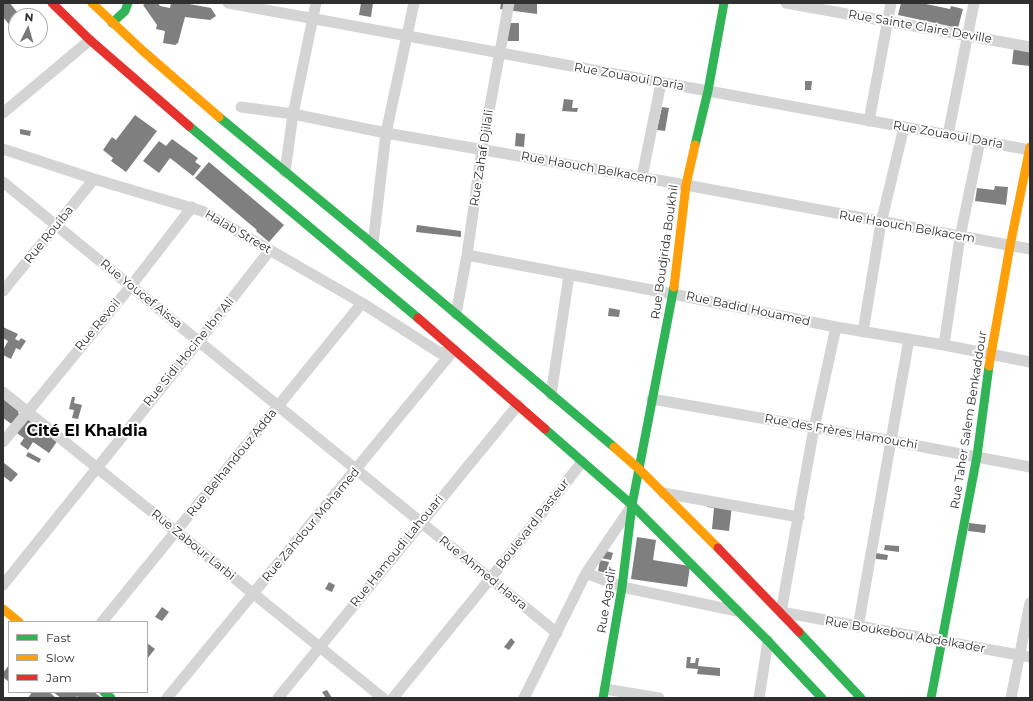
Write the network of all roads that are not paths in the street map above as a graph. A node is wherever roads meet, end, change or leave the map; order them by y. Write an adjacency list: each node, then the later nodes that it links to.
1 (52, 3): 17 (main road)
2 (92, 3): 14 (main road)
3 (128, 3): 14 (main road)
4 (228, 3): 12 (street, Rue Zouaoui Daria)
5 (316, 3): 12 (street)
6 (414, 3): 15 (street)
7 (509, 3): 19 (street, Rue Zahaf Djilali)
8 (724, 3): 21 (main road, Rue Boudjrida Boukhil)
9 (786, 3): 13 (street, Rue Sainte Claire Deville)
10 (891, 3): 13 (street)
11 (974, 3): 16 (street)
12 (313, 19): 15 (street, Rue Zouaoui Daria); 24 (street)
13 (887, 22): 16 (street, Rue Sainte Claire Deville); 25 (street)
14 (112, 23): 33 (main road)
15 (408, 36): 19 (street, Rue Zouaoui Daria); 27 (street)
16 (968, 36): 18 (street, Rue Sainte Claire Deville); 28 (street)
17 (90, 40): 23 (street); 58 (main road)
18 (1030, 47)
19 (500, 53): 20 (street, Rue Zouaoui Daria); 30 (street, Rue Zahaf Djilali)
20 (661, 83): 21 (street, Rue Zouaoui Daria); 34 (street)
21 (708, 91): 25 (street, Rue Zouaoui Daria); 37 (main road, Rue Boudjrida Boukhil)
22 (241, 107): 24 (street, Rue Haouch Belkacem)
23 (3, 113)
24 (293, 114): 27 (street, Rue Haouch Belkacem); 33 (street)
25 (869, 121): 26 (street, Rue Zouaoui Daria)
26 (904, 127): 28 (street, Rue Zouaoui Daria); 39 (street)
27 (386, 133): 30 (street, Rue Haouch Belkacem); 42 (street)
28 (948, 135): 29 (street, Rue Zouaoui Daria)
29 (980, 141): 31 (street, Rue Zouaoui Daria); 41 (street)
30 (482, 149): 34 (street, Rue Haouch Belkacem); 46 (street, Rue Zahaf Djilali)
31 (1030, 149): 43 (main road, Rue Taher Salem Benkaddour)
32 (5, 152): 35 (street, Halab Street)
33 (285, 172): 42 (main road)
34 (642, 178): 37 (street, Rue Haouch Belkacem)
35 (94, 179): 38 (street, Halab Street); 40 (street, Rue Rouiba)
36 (3, 182): 40 (street, Rue Youcef Aissa)
37 (686, 185): 39 (street, Rue Haouch Belkacem); 50 (main road, Rue Boudjrida Boukhil)
38 (192, 207): 45 (street, Halab Street); 48 (street, Rue Revoil)
39 (881, 222): 41 (street, Rue Haouch Belkacem); 54 (street)
40 (57, 226): 48 (street, Rue Youcef Aissa); 49 (street, Rue Rouiba)
41 (960, 237): 43 (street, Rue Haouch Belkacem); 57 (street)
42 (373, 244): 52 (main road)
43 (1010, 246): 44 (street, Rue Haouch Belkacem); 59 (main road, Rue Taher Salem Benkaddour)
44 (1030, 249)
45 (270, 250): 51 (street, Halab Street); 56 (street, Rue Sidi Hocine Ibn Ali)
46 (467, 255): 47 (street, Rue Badid Houamed); 52 (street, Rue Zahaf Djilali)
47 (569, 275): 50 (street, Rue Badid Houamed); 62 (street)
48 (131, 286): 56 (street, Rue Youcef Aissa); 66 (street, Rue Revoil)
49 (3, 291)
50 (673, 294): 53 (street, Rue Badid Houamed); 63 (main road, Rue Boudjrida Boukhil)
51 (362, 303): 58 (street, Halab Street); 65 (street, Rue Belhandouz Adda)
52 (456, 314): 62 (main road)
53 (836, 327): 54 (street, Rue Badid Houamed); 67 (street)
54 (863, 332): 55 (street, Rue Badid Houamed)
55 (909, 339): 57 (street, Rue Badid Houamed); 68 (street)
56 (199, 341): 65 (street, Rue Youcef Aissa); 73 (street, Rue Sidi Hocine Ibn Ali)
57 (944, 345): 59 (street, Rue Badid Houamed)
58 (454, 350): 64 (main road); 75 (street, Rue Zahdour Mohamed)
59 (991, 354): 60 (street, Rue Badid Houamed); 70 (main road, Rue Taher Salem Benkaddour)
60 (1030, 362)
61 (3, 392): 66 (street, Rue Zabour Larbi)
62 (551, 395): 74 (main road)
63 (652, 399): 67 (street, Rue des Frères Hamouchi); 74 (main road, Rue Boudjrida Boukhil)
64 (518, 405): 71 (main road); 79 (street, Rue Hamoudi Lahouari)
65 (278, 407): 75 (street, Rue Ahmed Hasra); 80 (street, Rue Belhandouz Adda)
66 (27, 412): 69 (street, Rue Revoil); 73 (street, Rue Zabour Larbi)
67 (814, 428): 68 (street, Rue des Frères Hamouchi); 78 (street)
68 (892, 441): 70 (street, Rue des Frères Hamouchi); 92 (street)
69 (3, 442)
70 (977, 456): 72 (street, Rue des Frères Hamouchi); 95 (main road, Rue Taher Salem Benkaddour)
71 (582, 462): 77 (main road); 82 (street, Boulevard Pasteur)
72 (1030, 467)
73 (96, 468): 80 (street, Rue Zabour Larbi); 83 (street, Rue Sidi Hocine Ibn Ali)
74 (638, 469): 76 (main road); 77 (main road, Rue Boudjrida Boukhil)
75 (356, 470): 79 (street, Rue Ahmed Hasra); 85 (street, Rue Zahdour Mohamed)
76 (663, 492): 78 (street); 89 (main road)
77 (632, 505): 81 (street); 84 (main road, Rue Agadir); 88 (main road)
78 (799, 517): 89 (street)
79 (421, 523): 82 (street, Rue Ahmed Hasra); 96 (street, Rue Hamoudi Lahouari)
80 (176, 532): 85 (street, Rue Zabour Larbi); 91 (street, Rue Belhandouz Adda)
81 (586, 573): 84 (street); 93 (street)
82 (490, 579): 93 (street, Rue Ahmed Hasra); 103 (street, Boulevard Pasteur)
83 (3, 586)
84 (622, 587): 88 (street); 99 (main road, Rue Agadir)
85 (253, 594): 96 (street, Rue Zabour Larbi); 100 (street, Rue Zahdour Mohamed)
86 (1030, 603): 97 (street)
87 (3, 609): 90 (main road)
88 (737, 611): 94 (main road)
89 (781, 612): 92 (street, Rue Boukebou Abdelkader); 108 (main road)
90 (18, 621)
91 (103, 621)
92 (858, 627): 95 (street, Rue Boukebou Abdelkader)
93 (556, 632): 104 (street)
94 (768, 641): 106 (street); 107 (main road)
95 (943, 641): 97 (street, Rue Boukebou Abdelkader); 109 (main road, Rue Taher Salem Benkaddour)
96 (319, 647): 101 (street, Rue Hamoudi Lahouari); 102 (street, Rue Zabour Larbi)
97 (1019, 654): 98 (street, Rue Boukebou Abdelkader); 110 (street)
98 (1030, 657)
99 (604, 693): 105 (street)
100 (167, 698)
101 (278, 698)
102 (383, 698)
103 (393, 698)
104 (524, 698)
105 (659, 698)
106 (759, 698)
107 (822, 698)
108 (861, 698)
109 (931, 698)
110 (1011, 698)

